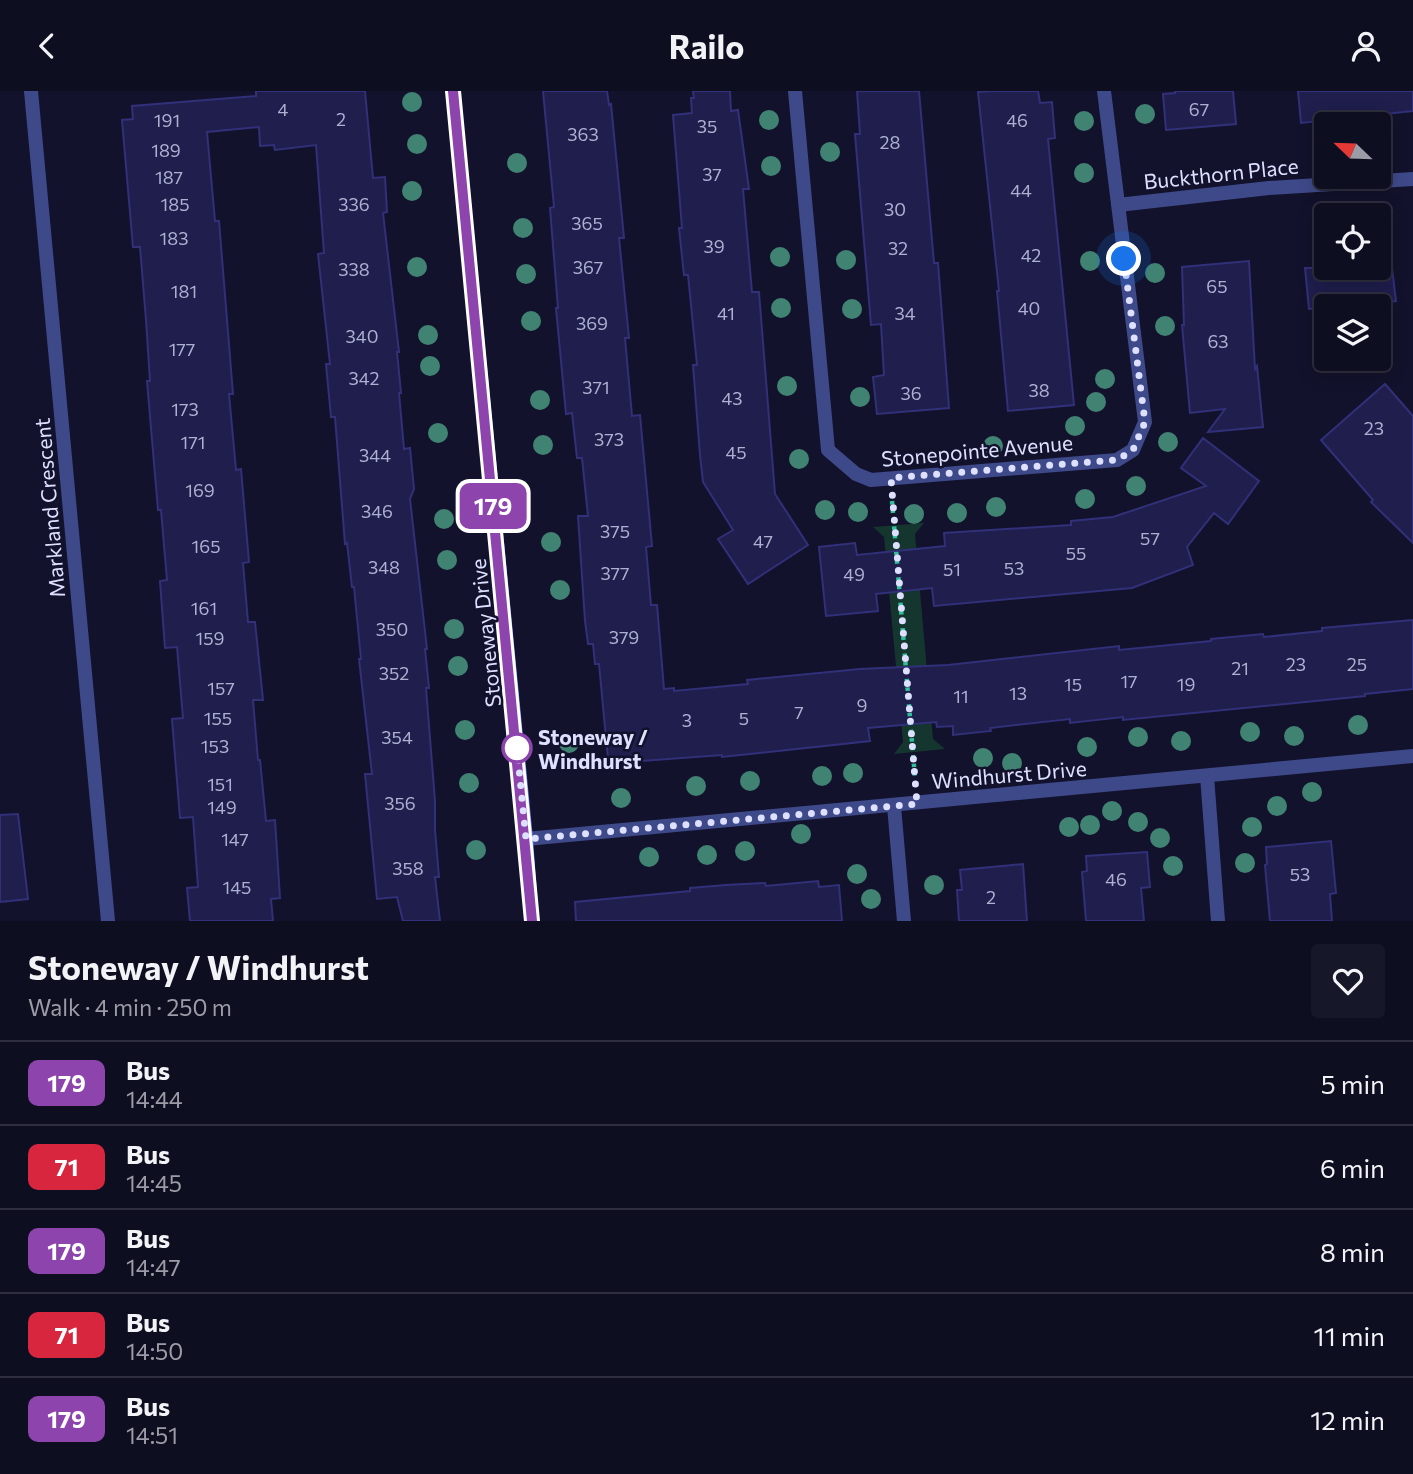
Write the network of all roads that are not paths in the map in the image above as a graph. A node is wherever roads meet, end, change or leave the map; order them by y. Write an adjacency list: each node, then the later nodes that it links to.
1 (31, 91): 11 (street, Markland Crescent)
2 (453, 91): 10 (street, Stoneway Drive)
3 (795, 91): 6 (street, Stonepointe Avenue)
4 (1104, 91): 6 (street, Stonepointe Avenue)
5 (1413, 179): 6 (street, Buckthorn Place)
6 (1118, 205)
7 (1413, 756): 8 (street, Windhurst Drive)
8 (1207, 776): 9 (street, Windhurst Drive); 14 (street)
9 (894, 806): 10 (street, Windhurst Drive); 13 (street)
10 (526, 839): 12 (street, Stoneway Drive)
11 (108, 921)
12 (532, 921)
13 (904, 921)
14 (1218, 921)

